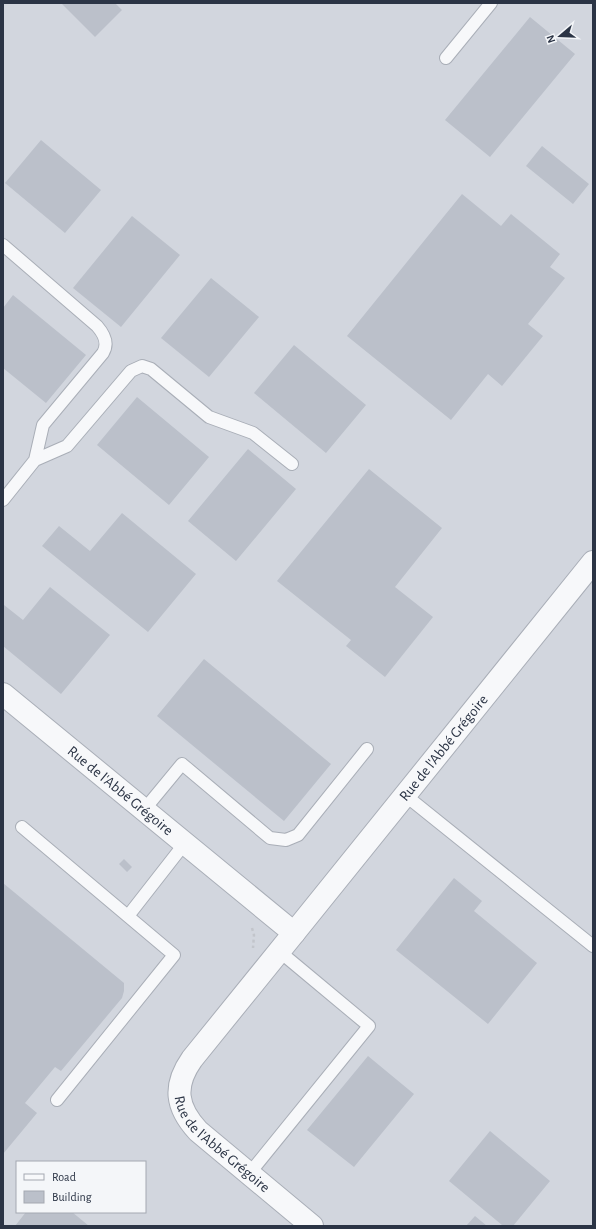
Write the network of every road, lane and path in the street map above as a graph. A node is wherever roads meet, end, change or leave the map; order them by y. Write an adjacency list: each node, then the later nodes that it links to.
1 (491, 3): 2 (lane)
2 (446, 58)
3 (3, 245): 4 (lane)
4 (35, 460): 5 (lane); 6 (lane)
5 (292, 464)
6 (3, 500)
7 (593, 562): 10 (street, Rue de l'Abbé Grégoire)
8 (3, 694): 11 (street, Rue de l'Abbé Grégoire)
9 (367, 749): 11 (lane)
10 (405, 795): 15 (street, Rue de l'Abbé Grégoire); 16 (lane)
11 (144, 810): 13 (street, Rue de l'Abbé Grégoire)
12 (22, 827): 14 (lane)
13 (185, 843): 14 (lane); 15 (street, Rue de l'Abbé Grégoire)
14 (128, 916): 18 (lane)
15 (294, 933): 17 (street, Rue de l'Abbé Grégoire)
16 (593, 946)
17 (279, 951): 19 (street, Rue de l'Abbé Grégoire); 19 (lane)
18 (57, 1100)
19 (249, 1174): 20 (street, Rue de l'Abbé Grégoire)
20 (312, 1226)

